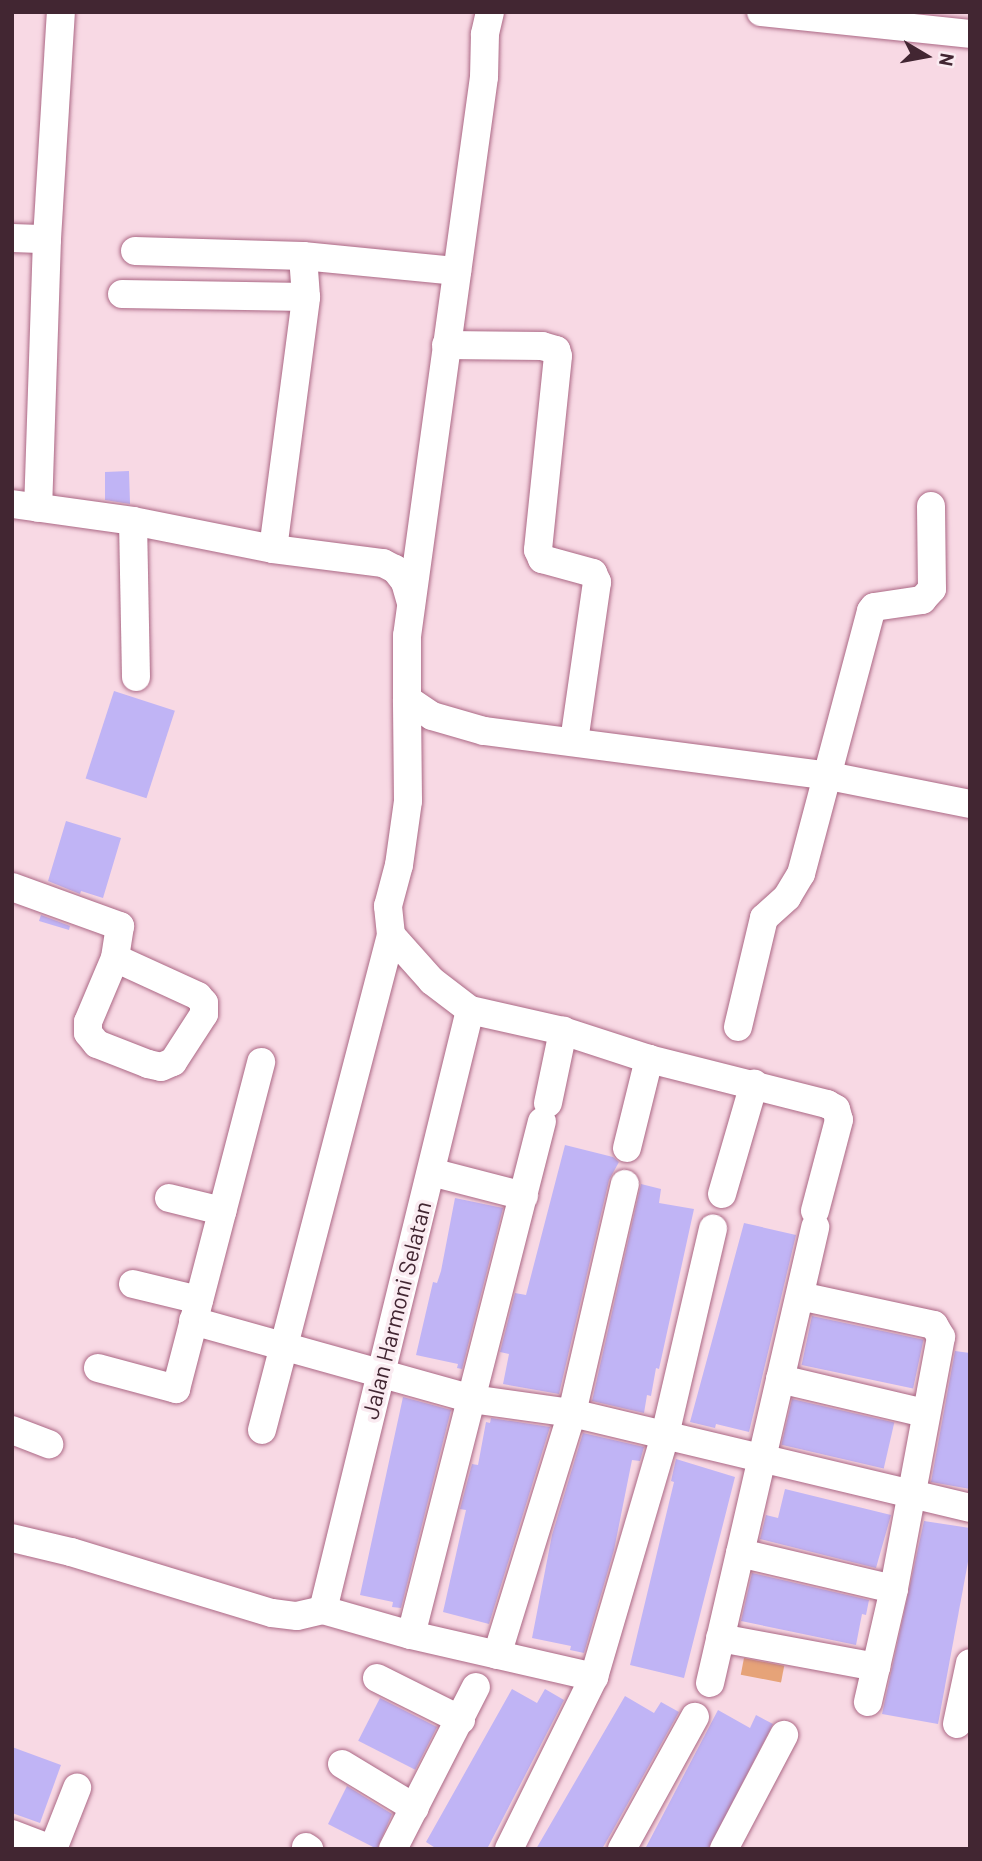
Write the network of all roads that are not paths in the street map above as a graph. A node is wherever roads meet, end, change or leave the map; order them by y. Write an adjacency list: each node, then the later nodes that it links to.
1 (61, 12): 7 (street)
2 (761, 12): 4 (street)
3 (482, 20): 10 (street)
4 (933, 20): 5 (street)
5 (970, 34)
6 (12, 238): 7 (street)
7 (47, 239): 14 (street)
8 (135, 251): 9 (street)
9 (303, 256): 10 (street); 12 (street)
10 (457, 271): 13 (street)
11 (122, 294): 12 (street)
12 (306, 297): 17 (street)
13 (446, 345): 18 (street); 21 (street)
14 (25, 506): 16 (street)
15 (931, 506): 22 (street)
16 (133, 521): 17 (street); 19 (street)
17 (273, 549): 18 (street)
18 (412, 605): 20 (street)
19 (136, 677)
20 (407, 699): 21 (street); 25 (street)
21 (574, 741): 22 (street)
22 (829, 776): 23 (street); 28 (street)
23 (970, 804)
24 (12, 887): 26 (street)
25 (391, 935): 27 (street); 44 (street)
26 (116, 958)
27 (470, 1010): 29 (street); 34 (street, Jalan Harmoni Selatan)
28 (738, 1027)
29 (563, 1031): 30 (street); 37 (street)
30 (649, 1059): 32 (street); 33 (street)
31 (261, 1062): 39 (street)
32 (754, 1084): 36 (street); 42 (street)
33 (627, 1148)
34 (431, 1172): 37 (street); 46 (street, Jalan Harmoni Selatan)
35 (625, 1184): 49 (street)
36 (722, 1194)
37 (524, 1196): 48 (street)
38 (169, 1198): 39 (street)
39 (222, 1212): 43 (street)
40 (713, 1229): 53 (street)
41 (133, 1284): 43 (street)
42 (800, 1296): 47 (street); 50 (street)
43 (196, 1310): 44 (street); 45 (street)
44 (285, 1346): 46 (street); 52 (street)
45 (98, 1368)
46 (380, 1373): 48 (street); 61 (street, Jalan Harmoni Selatan)
47 (780, 1379): 50 (street); 55 (street)
48 (472, 1399): 49 (street); 62 (street)
49 (572, 1413): 53 (street); 64 (street)
50 (925, 1413): 56 (street)
51 (12, 1430): 54 (street)
52 (262, 1430)
53 (665, 1435): 55 (street); 67 (street)
54 (49, 1444)
55 (762, 1457): 56 (street); 59 (street)
56 (911, 1492): 57 (street); 60 (street)
57 (970, 1508)
58 (12, 1538): 61 (street)
59 (740, 1553): 60 (street); 63 (street)
60 (894, 1589): 66 (street)
61 (323, 1610): 62 (street)
62 (411, 1634): 64 (street)
63 (720, 1638): 66 (street); 69 (street)
64 (497, 1655): 67 (street)
65 (970, 1663): 74 (street)
66 (876, 1667): 71 (street)
67 (594, 1677): 82 (street)
68 (377, 1678): 73 (street)
69 (710, 1683)
70 (476, 1688): 73 (street)
71 (868, 1702)
72 (695, 1717): 83 (street)
73 (461, 1720): 78 (street)
74 (957, 1724)
75 (784, 1735): 84 (street)
76 (342, 1764): 78 (street)
77 (77, 1788): 80 (street)
78 (415, 1808): 81 (street)
79 (12, 1834): 80 (street)
80 (52, 1849)
81 (393, 1849)
82 (509, 1849)
83 (622, 1849)
84 (724, 1849)

